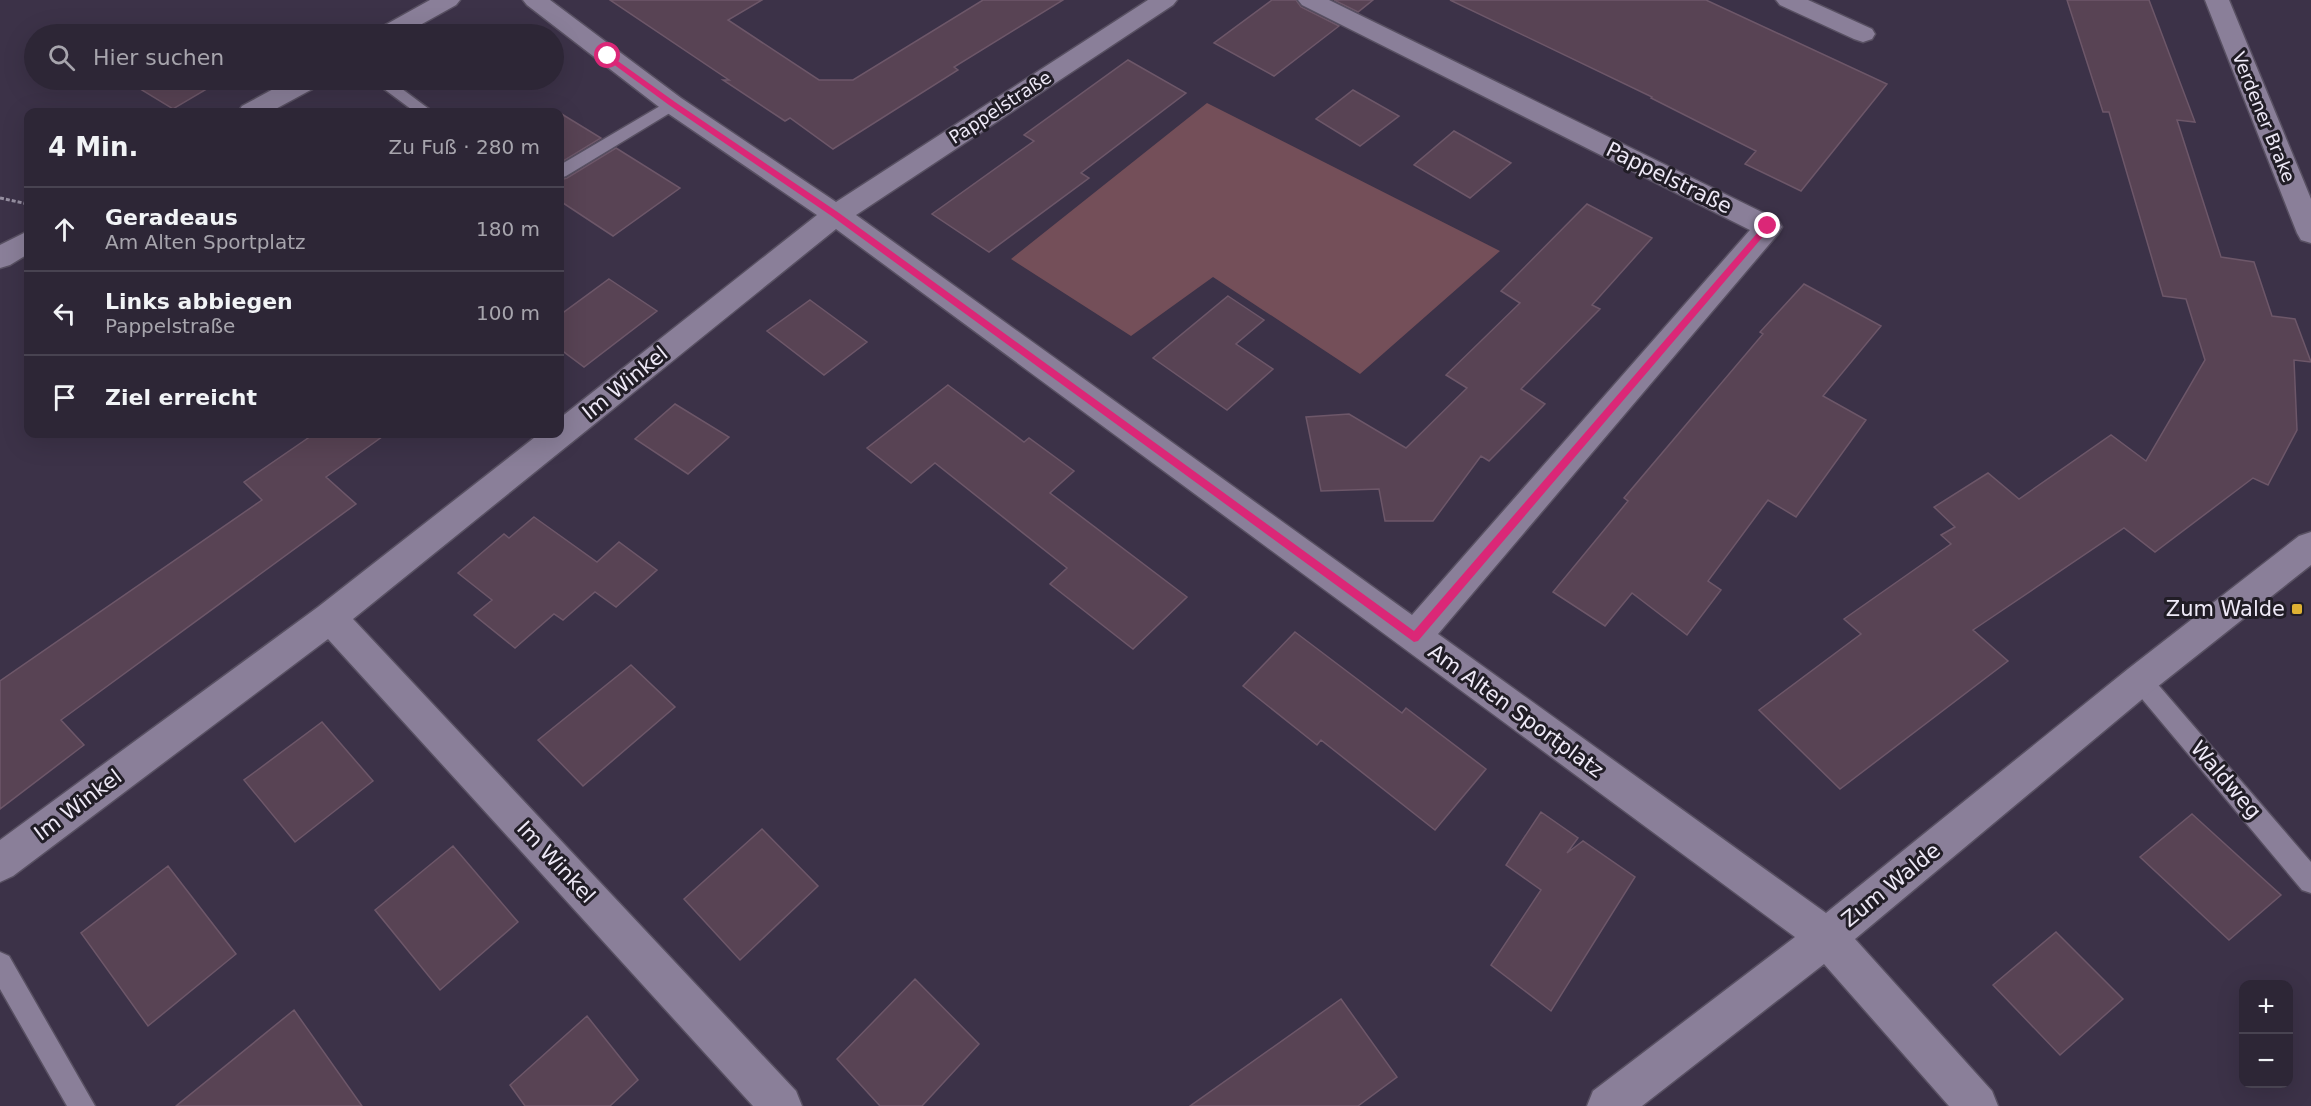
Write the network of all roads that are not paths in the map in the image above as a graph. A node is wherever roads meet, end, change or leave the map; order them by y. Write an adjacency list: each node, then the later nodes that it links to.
1 (448, 0): 7 (street)
2 (535, 0): 11 (street, Am Alten Sportplatz)
3 (1165, 0): 15 (street, Pappelstraße)
4 (1310, 0): 23 (street, Pappelstraße)
5 (1788, 0): 8 (street)
6 (2217, 0): 16 (street, Verdener Brake)
7 (405, 24)
8 (1863, 34)
9 (291, 90): 12 (street)
10 (394, 90): 13 (lane)
11 (672, 104): 14 (lane); 15 (street, Am Alten Sportplatz)
12 (258, 108)
13 (418, 108)
14 (564, 170)
15 (836, 215): 19 (street, Im Winkel); 23 (street, Am Alten Sportplatz)
16 (2311, 233)
17 (24, 243): 18 (street)
18 (0, 258)
19 (564, 432)
20 (556, 438): 22 (street, Im Winkel)
21 (2311, 546): 24 (street, Zum Walde)
22 (330, 618): 25 (street, Im Winkel); 30 (street, Im Winkel)
23 (1414, 637): 27 (street, Am Alten Sportplatz)
24 (2140, 680): 26 (lane, Waldweg); 27 (street, Zum Walde)
25 (0, 863)
26 (2311, 881)
27 (1827, 937): 31 (street, Zum Walde); 32 (street, Am Alten Sportplatz)
28 (0, 965): 29 (lane)
29 (82, 1106)
30 (781, 1106)
31 (1608, 1106)
32 (1977, 1106)

